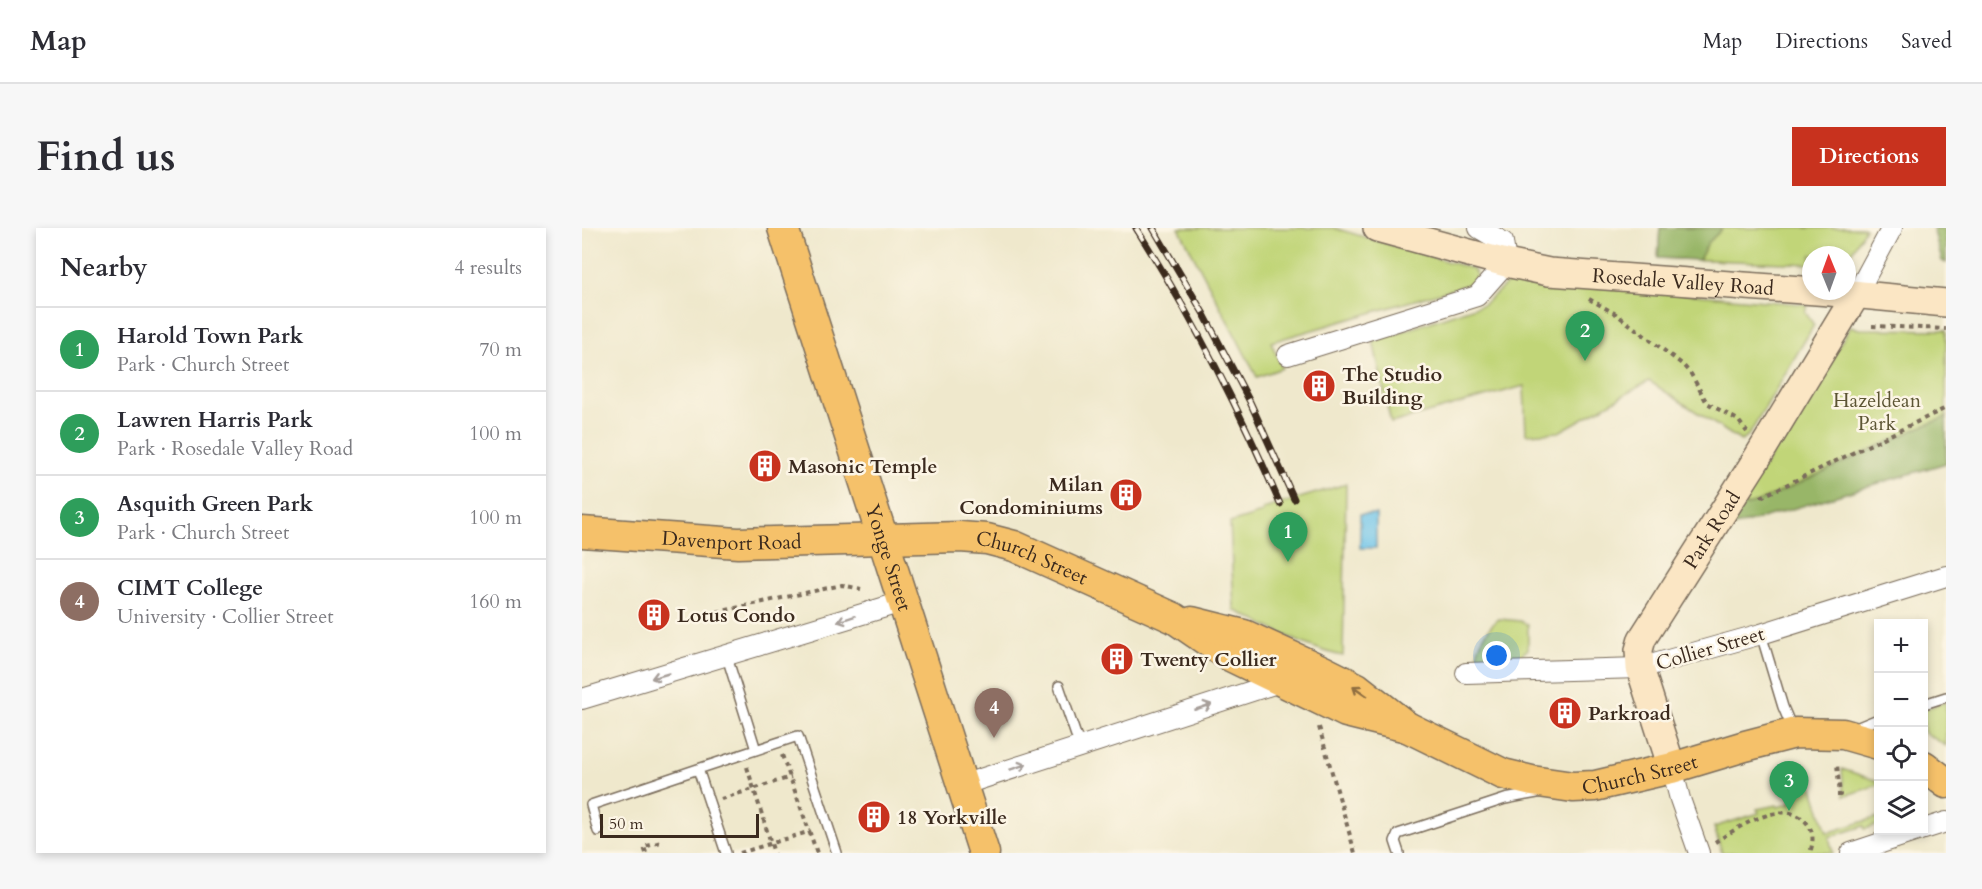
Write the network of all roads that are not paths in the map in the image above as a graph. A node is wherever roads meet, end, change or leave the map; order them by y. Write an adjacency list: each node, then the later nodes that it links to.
1 (783, 228): 12 (main road, Yonge Street)
2 (1377, 228): 5 (street, Rosedale Valley Road)
3 (1479, 228): 5 (street)
4 (1892, 228): 7 (street, Park Road)
5 (1506, 263): 6 (street, Rosedale Valley Road); 10 (street)
6 (1802, 291)
7 (1856, 295): 9 (street, Rosedale Valley Road)
8 (1853, 300): 18 (street, Park Road)
9 (1946, 303)
10 (1288, 355)
11 (582, 532): 12 (main road, Davenport Road)
12 (882, 539): 14 (main road, Yonge Street); 15 (main road, Church Street)
13 (1946, 576): 16 (street, Collier Street)
14 (902, 602): 17 (street, one-way to 17); 36 (main road, Yonge Street)
15 (1174, 618): 20 (main road, Church Street); 26 (main road, Church Street, one-way to 15)
16 (1761, 634): 18 (street, Collier Street); 27 (lane)
17 (727, 657): 23 (street, one-way to 23); 31 (lane)
18 (1640, 668): 19 (street, Collier Street); 32 (street, Park Road)
19 (1466, 673)
20 (1283, 681): 26 (main road, Church Street); 30 (street, one-way to 20)
21 (1059, 686): 30 (lane)
22 (1946, 698): 24 (lane)
23 (582, 699)
24 (1928, 703)
25 (1874, 721): 28 (lane)
26 (1407, 727): 37 (main road, Church Street)
27 (1794, 733): 28 (main road, Church Street); 32 (main road, Church Street)
28 (1843, 734): 29 (main road, Church Street)
29 (1874, 743)
30 (1080, 747): 36 (street, one-way to 30)
31 (756, 750): 33 (lane); 44 (lane)
32 (1672, 768): 37 (main road, Church Street); 42 (street, Park Road)
33 (698, 770): 40 (lane); 43 (lane)
34 (1928, 770): 35 (main road)
35 (1946, 783)
36 (962, 785): 45 (main road, Yonge Street)
37 (1573, 787): 46 (lane)
38 (1946, 822): 39 (street)
39 (1928, 828)
40 (598, 831)
41 (1907, 835): 47 (street)
42 (1707, 847)
43 (726, 853)
44 (837, 853)
45 (984, 853)
46 (1399, 853)
47 (1854, 853)

